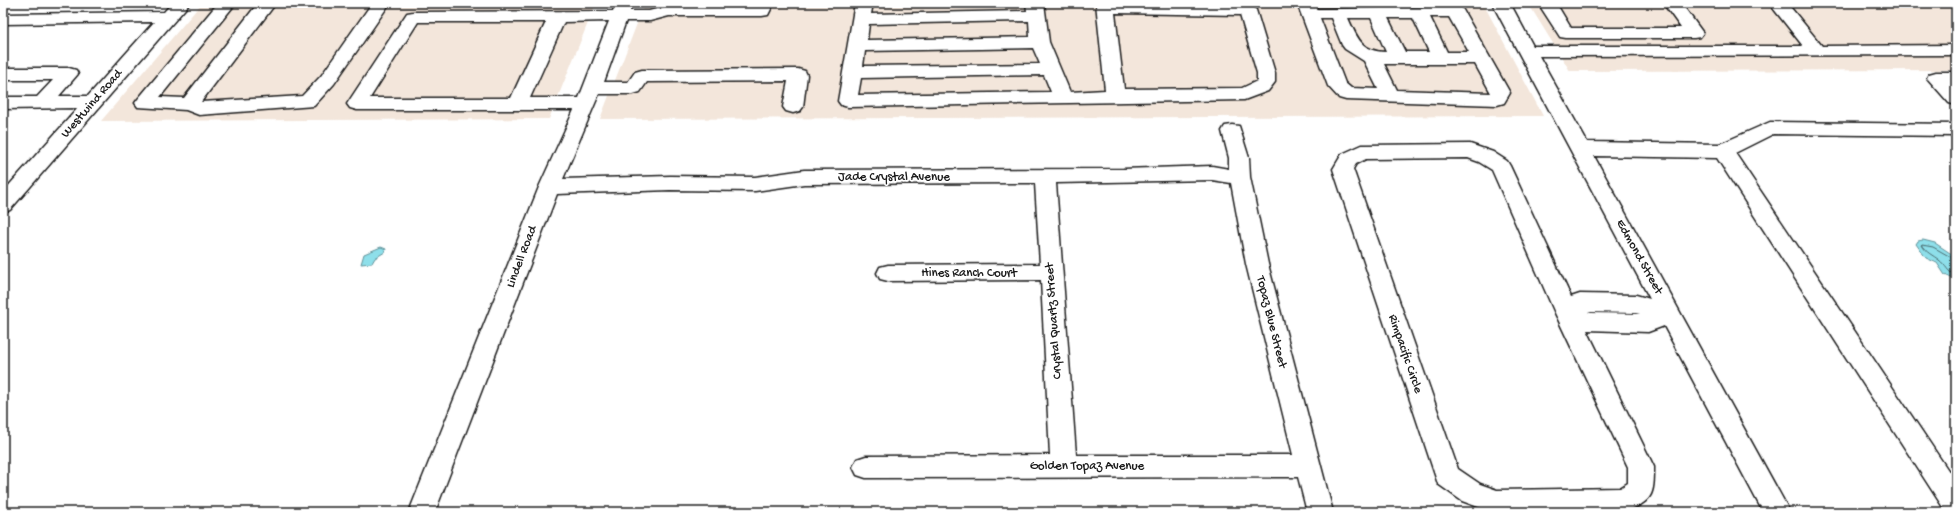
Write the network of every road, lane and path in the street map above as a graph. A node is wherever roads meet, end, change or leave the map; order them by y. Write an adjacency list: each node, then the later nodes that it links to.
1 (181, 3): 19 (street, Westwind Road)
2 (227, 3): 43 (street)
3 (267, 3): 43 (street)
4 (381, 3): 43 (street)
5 (765, 3): 13 (street)
6 (1501, 3): 25 (street, Edmond Street)
7 (1547, 3): 8 (street)
8 (1672, 3)
9 (1778, 3): 26 (street)
10 (1105, 6): 37 (street); 37 (street)
11 (1453, 7): 17 (street); 30 (street)
12 (1308, 8): 18 (street); 35 (street)
13 (621, 10): 20 (street); 36 (street, Lindell Road)
14 (1036, 10): 15 (street); 22 (street)
15 (863, 11): 23 (street)
16 (1377, 12): 17 (street); 18 (street); 28 (street)
17 (1419, 12): 29 (street)
18 (1337, 13): 27 (street)
19 (169, 17): 21 (street); 40 (street, Westwind Road)
20 (557, 17): 44 (street); 44 (street)
21 (3, 19)
22 (1040, 42): 23 (street); 31 (street)
23 (857, 46): 32 (street)
24 (1956, 50): 26 (street)
25 (1527, 51): 26 (street); 48 (street, Edmond Street)
26 (1817, 51)
27 (1372, 58): 28 (street); 35 (street)
28 (1398, 58): 29 (street)
29 (1441, 58): 30 (street)
30 (1481, 58): 35 (street)
31 (1051, 69): 32 (street); 38 (street)
32 (853, 72): 38 (street)
33 (3, 74): 42 (street)
34 (1956, 78): 39 (street)
35 (1390, 95)
36 (589, 96): 44 (street); 45 (street); 52 (street, Lindell Road)
37 (1115, 96): 38 (street)
38 (1063, 98)
39 (1956, 99)
40 (94, 102): 42 (street); 53 (street, Westwind Road)
41 (3, 103): 42 (street)
42 (42, 103)
43 (189, 104)
44 (518, 104)
45 (792, 107)
46 (1956, 130): 49 (street)
47 (1232, 131): 51 (street, Topaz Blue Street)
48 (1580, 149): 49 (street); 57 (street, Edmond Street)
49 (1723, 151): 61 (street)
50 (1045, 176): 51 (street, Jade Crystal Avenue); 52 (street, Jade Crystal Avenue); 54 (street, Crystal Quartz Street)
51 (1240, 177): 59 (street, Topaz Blue Street)
52 (549, 187): 62 (street, Lindell Road)
53 (3, 205)
54 (1050, 272): 55 (street, Hines Ranch Court); 58 (street, Crystal Quartz Street)
55 (888, 274)
56 (1567, 313): 56 (street, Rimpacific Circle); 57 (street)
57 (1670, 314): 64 (street, Edmond Street)
58 (1064, 466): 59 (street, Golden Topaz Avenue); 60 (street, Golden Topaz Avenue)
59 (1308, 466): 63 (street, Topaz Blue Street)
60 (866, 467)
61 (1956, 504)
62 (422, 512)
63 (1320, 512)
64 (1777, 512)

